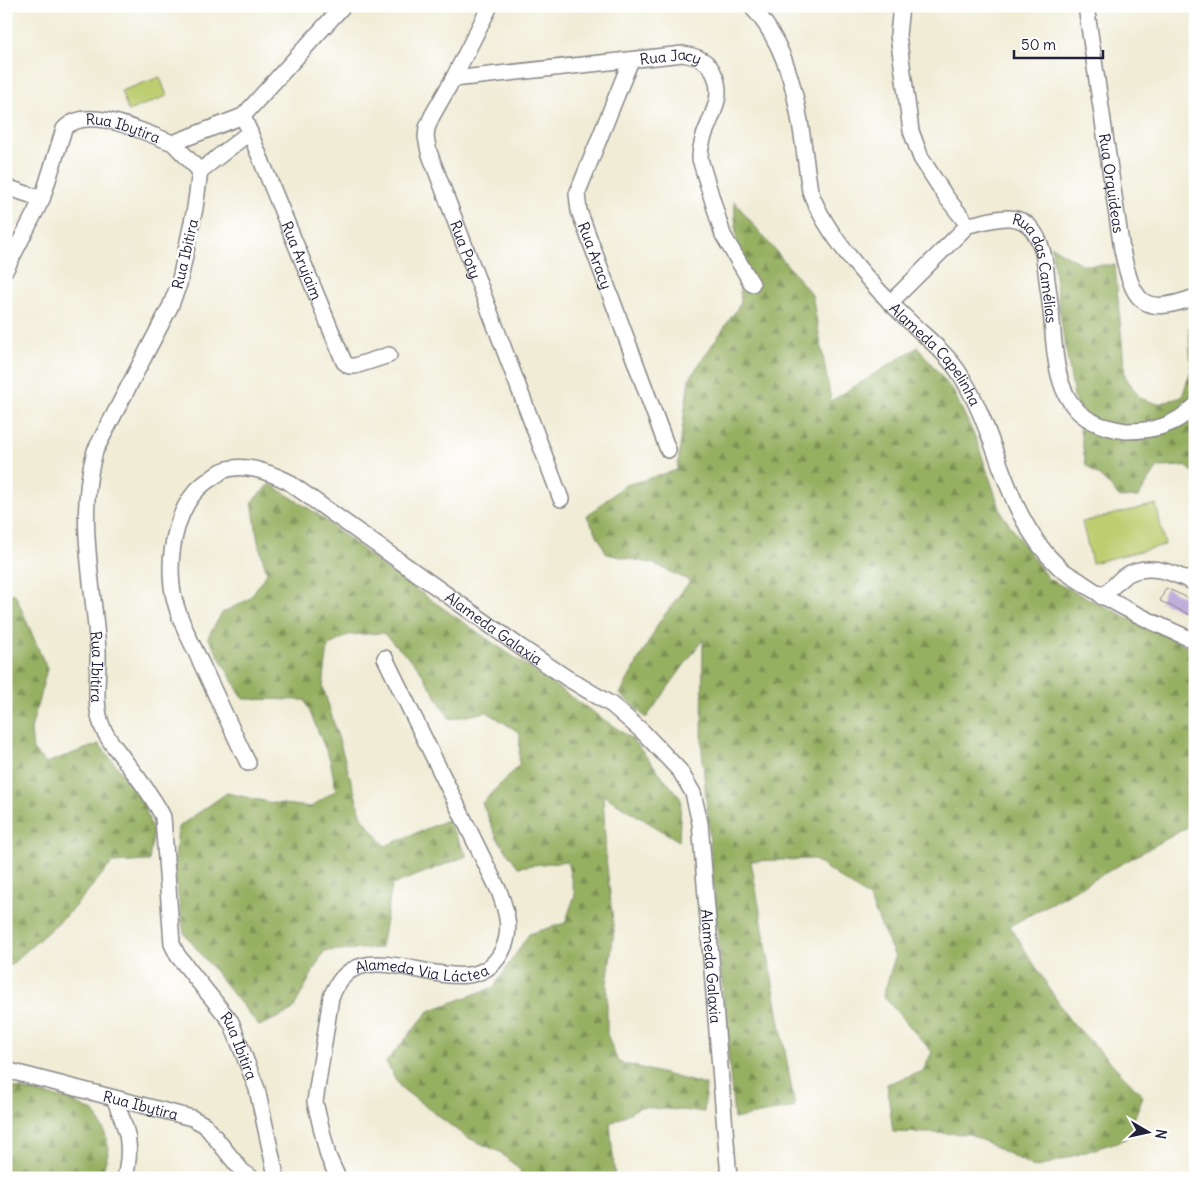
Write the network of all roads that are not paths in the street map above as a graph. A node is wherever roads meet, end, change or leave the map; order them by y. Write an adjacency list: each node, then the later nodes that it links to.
1 (343, 6): 8 (street, Rua Ibytira)
2 (490, 6): 7 (street, Rua Poty)
3 (751, 6): 18 (street, Alameda Capelinha)
4 (901, 6): 14 (street)
5 (1086, 6): 17 (street, Rua Orquideas)
6 (631, 60): 7 (street, Rua Jacy); 16 (street, Rua Jacy); 21 (street, Rua Aracy)
7 (453, 80): 22 (street, Rua Poty)
8 (243, 116): 9 (street, Rua Arujaim); 10 (street, Rua Ibytira)
9 (250, 132): 11 (street); 19 (street, Rua Arujaim)
10 (172, 143): 11 (street); 13 (street, Rua Ibytira)
11 (200, 171): 32 (street, Rua Ibitira)
12 (6, 187): 13 (street)
13 (42, 199): 15 (street, Rua Ibytira)
14 (968, 225): 18 (street); 20 (street, Rua das Camélias)
15 (6, 268)
16 (752, 284)
17 (1195, 297)
18 (890, 303): 24 (street, Alameda Capelinha)
19 (389, 354)
20 (1195, 406)
21 (668, 450)
22 (561, 499)
23 (1195, 583): 24 (street)
24 (1102, 596): 25 (street, Alameda Capelinha)
25 (1195, 641)
26 (385, 658): 33 (street, Alameda Via Láctea)
27 (248, 763): 34 (street, Alameda Galaxia)
28 (6, 1070): 29 (street, Rua Ibytira)
29 (114, 1098): 30 (street); 31 (street, Rua Ibytira)
30 (125, 1178)
31 (252, 1178)
32 (273, 1178)
33 (338, 1178)
34 (729, 1178)

